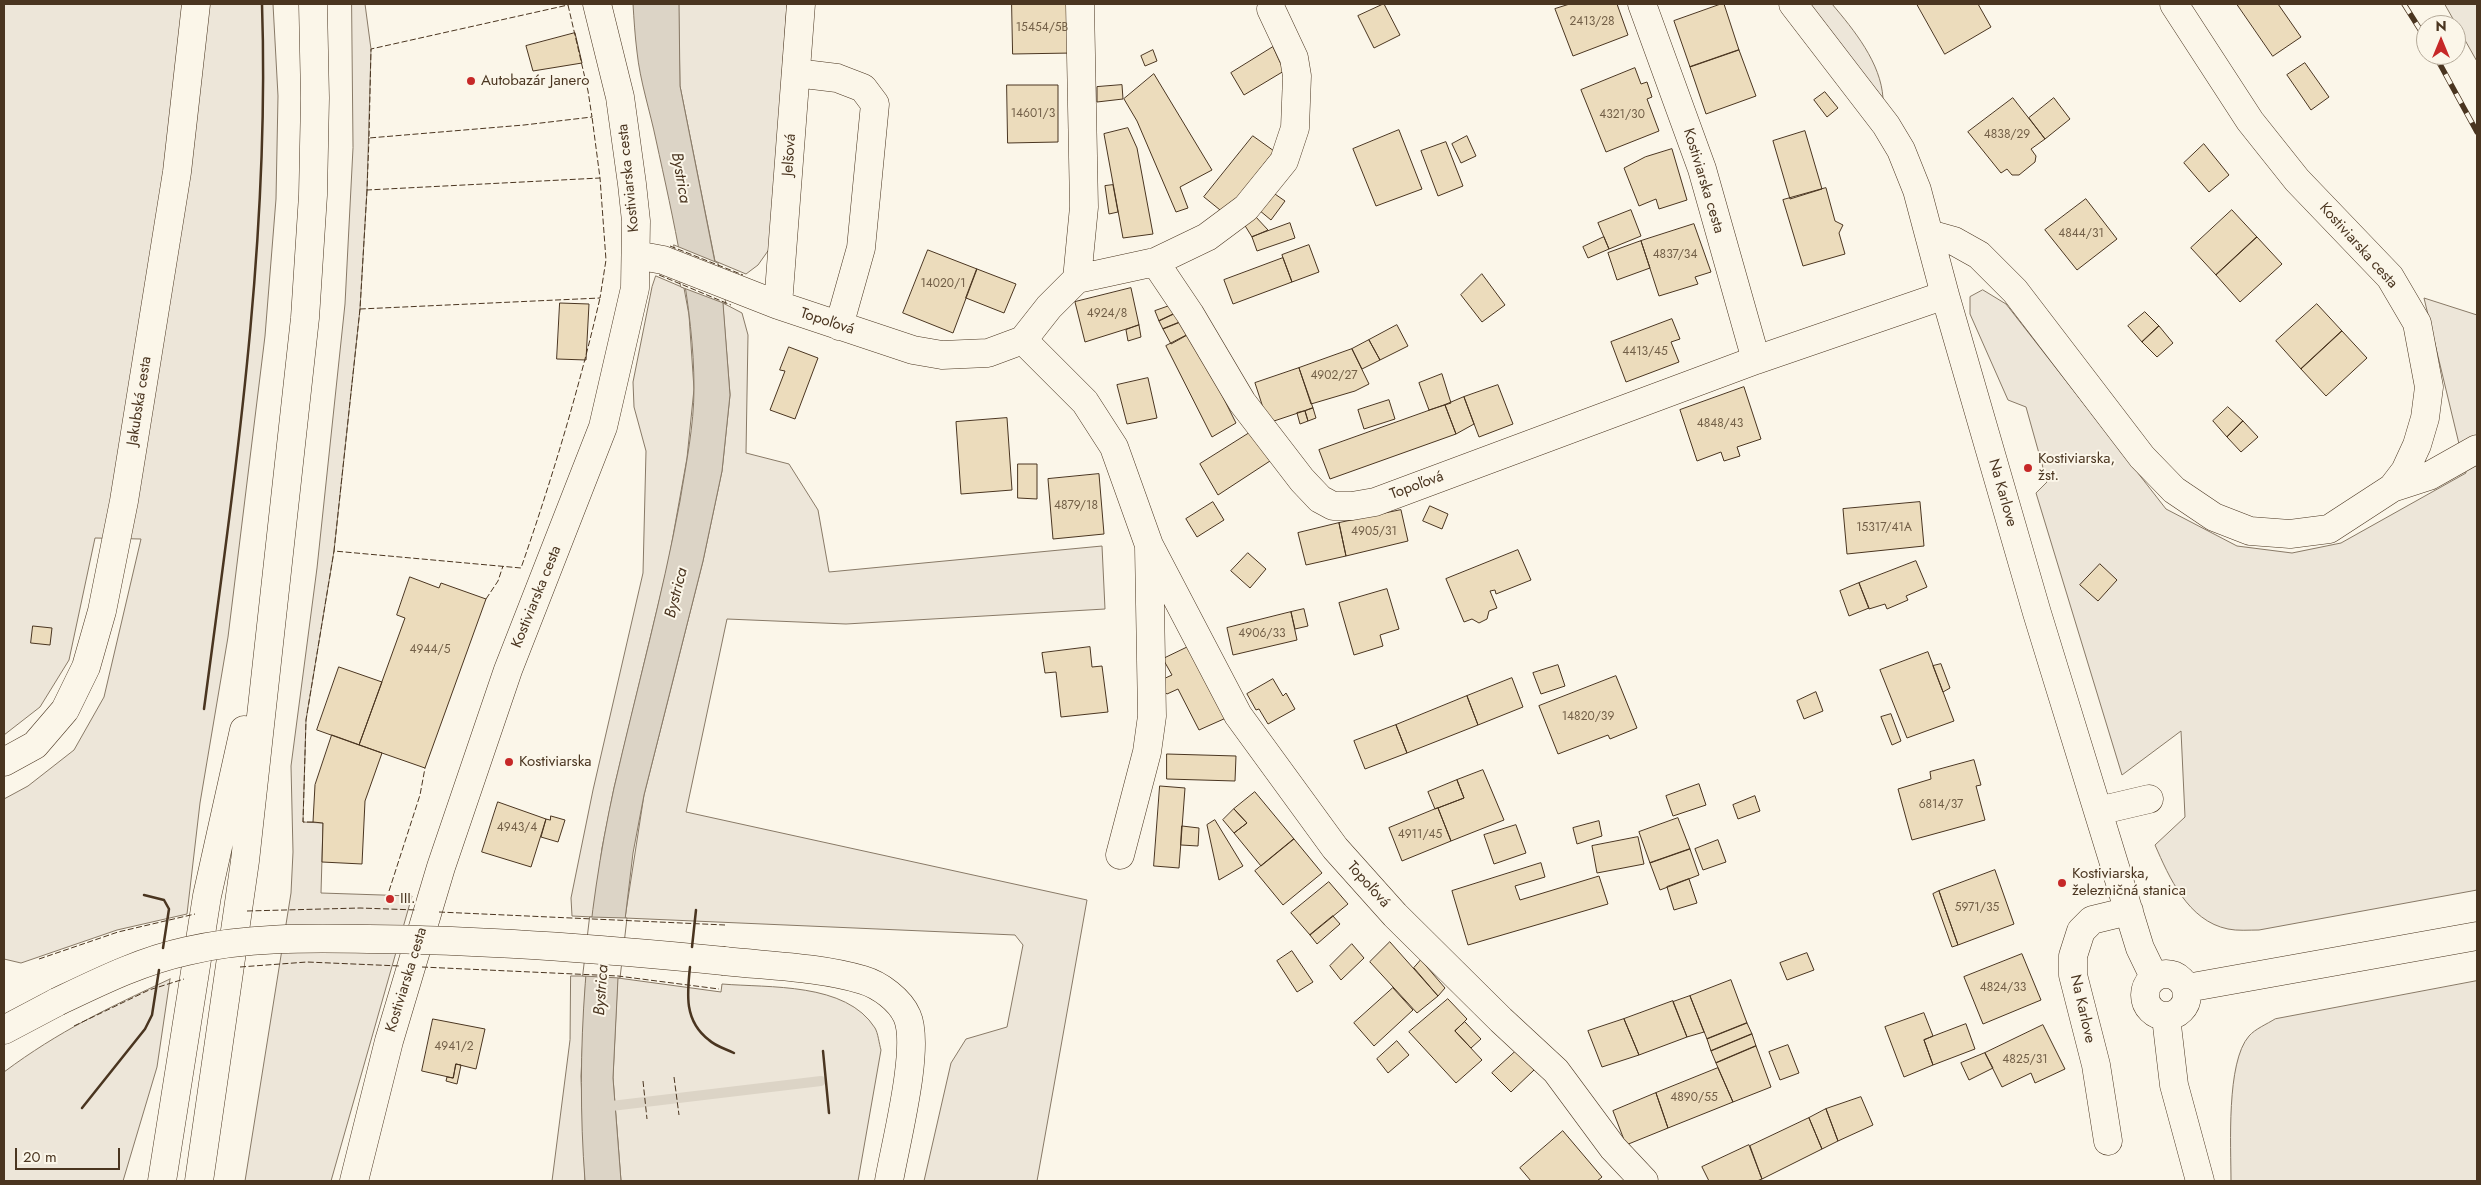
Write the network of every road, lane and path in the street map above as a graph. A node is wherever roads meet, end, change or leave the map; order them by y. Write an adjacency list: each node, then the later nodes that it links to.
1 (196, 4): 24 (street, Jakubská cesta)
2 (313, 4): 23 (street)
3 (597, 4): 12 (street, Kostiviarska cesta)
4 (801, 4): 10 (street, Jelšová)
5 (1080, 4): 14 (street)
6 (1642, 4): 19 (street, Kostiviarska cesta)
7 (1793, 4): 11 (street)
8 (2174, 4): 21 (street, Kostiviarska cesta)
9 (1271, 9): 13 (street)
10 (796, 73): 16 (street, Jelšová); 17 (street)
11 (1929, 234): 15 (street); 21 (street, Kostiviarska cesta)
12 (636, 255): 16 (street, Topoľová); 37 (street, Kostiviarska cesta)
13 (1155, 262): 14 (street); 19 (street, Topoľová)
14 (1076, 280): 18 (street)
15 (1945, 295): 19 (street); 26 (street, Na Karlove)
16 (778, 305): 17 (street, Topoľová)
17 (839, 326): 18 (street, Topoľová)
18 (1024, 340): 22 (street, Topoľová)
19 (1756, 360)
20 (2477, 449): 21 (street)
21 (2392, 488)
22 (1149, 545): 27 (street, Topoľová); 39 (street, Topoľová)
23 (272, 604): 35 (street); 36 (street)
24 (4, 762)
25 (2149, 799): 26 (street)
26 (2098, 810): 28 (street, Na Karlove)
27 (1120, 855)
28 (2130, 911): 30 (street, Na Karlove); 34 (street, Na Karlove)
29 (2477, 936): 31 (street)
30 (2154, 977): 31 (street); 32 (street)
31 (2187, 988): 32 (street)
32 (2166, 1017): 40 (street)
33 (4, 1030): 38 (street, bridge)
34 (2108, 1140)
35 (162, 1181)
36 (198, 1181)
37 (354, 1181)
38 (889, 1181)
39 (1644, 1181)
40 (2200, 1181)

